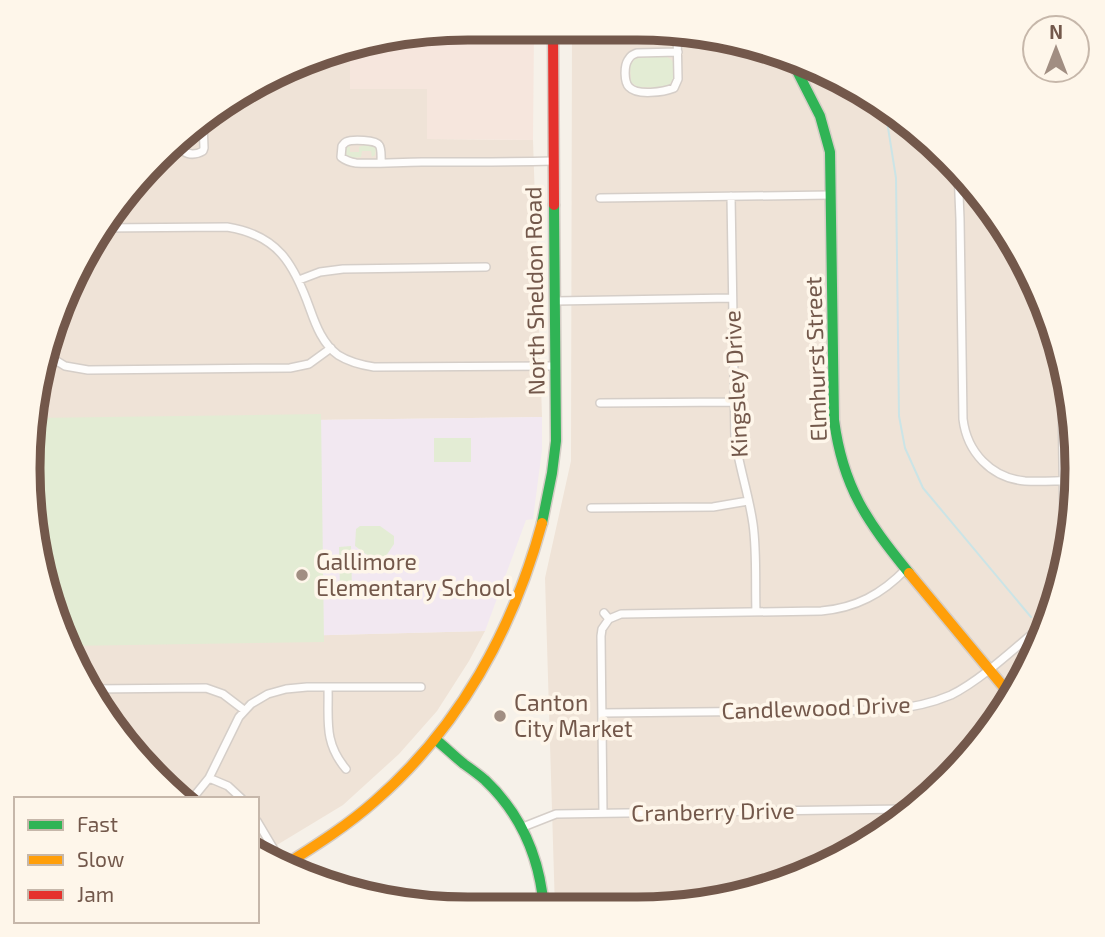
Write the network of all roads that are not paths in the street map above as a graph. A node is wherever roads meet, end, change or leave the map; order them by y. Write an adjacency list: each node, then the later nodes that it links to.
1 (553, 40): 7 (main road, North Sheldon Road)
2 (678, 42): 3 (street)
3 (678, 52): 3 (street)
4 (798, 72): 10 (main road, Elmhurst Street)
5 (203, 133): 6 (street)
6 (183, 150)
7 (553, 161): 8 (street); 17 (main road, North Sheldon Road)
8 (382, 163): 8 (street)
9 (958, 186): 24 (street)
10 (831, 195): 11 (street); 28 (main road, Elmhurst Street)
11 (731, 196): 12 (street); 16 (street, Kingsley Drive)
12 (600, 198)
13 (114, 228): 15 (street)
14 (486, 267): 15 (street)
15 (299, 280): 18 (street)
16 (732, 298): 17 (street); 22 (street, Kingsley Drive)
17 (555, 301): 20 (main road, North Sheldon Road)
18 (331, 348): 19 (street); 20 (street)
19 (55, 360)
20 (556, 366): 38 (main road, North Sheldon Road)
21 (600, 402): 22 (street)
22 (734, 402): 25 (street, Kingsley Drive)
23 (1062, 425): 24 (street)
24 (1063, 481): 26 (street)
25 (748, 500): 27 (street); 29 (street, Kingsley Drive)
26 (1063, 502)
27 (591, 508)
28 (906, 569): 29 (street); 31 (main road, Elmhurst Street)
29 (756, 612): 37 (street)
30 (1031, 634): 31 (street, Candlewood Drive)
31 (989, 668): 35 (main road, Elmhurst Street); 37 (street, Candlewood Drive)
32 (328, 687): 33 (street); 36 (street); 39 (street)
33 (421, 687)
34 (101, 688): 36 (street)
35 (1004, 688)
36 (244, 710): 40 (street)
37 (602, 713): 44 (street)
38 (435, 739): 46 (main road); 48 (main road, North Sheldon Road)
39 (346, 769)
40 (209, 778): 41 (street); 42 (street)
41 (193, 796)
42 (240, 797)
43 (895, 809): 44 (street, Cranberry Drive)
44 (603, 813): 46 (street, Cranberry Drive)
45 (259, 824): 47 (street)
46 (523, 827): 49 (main road)
47 (275, 851)
48 (294, 859)
49 (543, 897)

